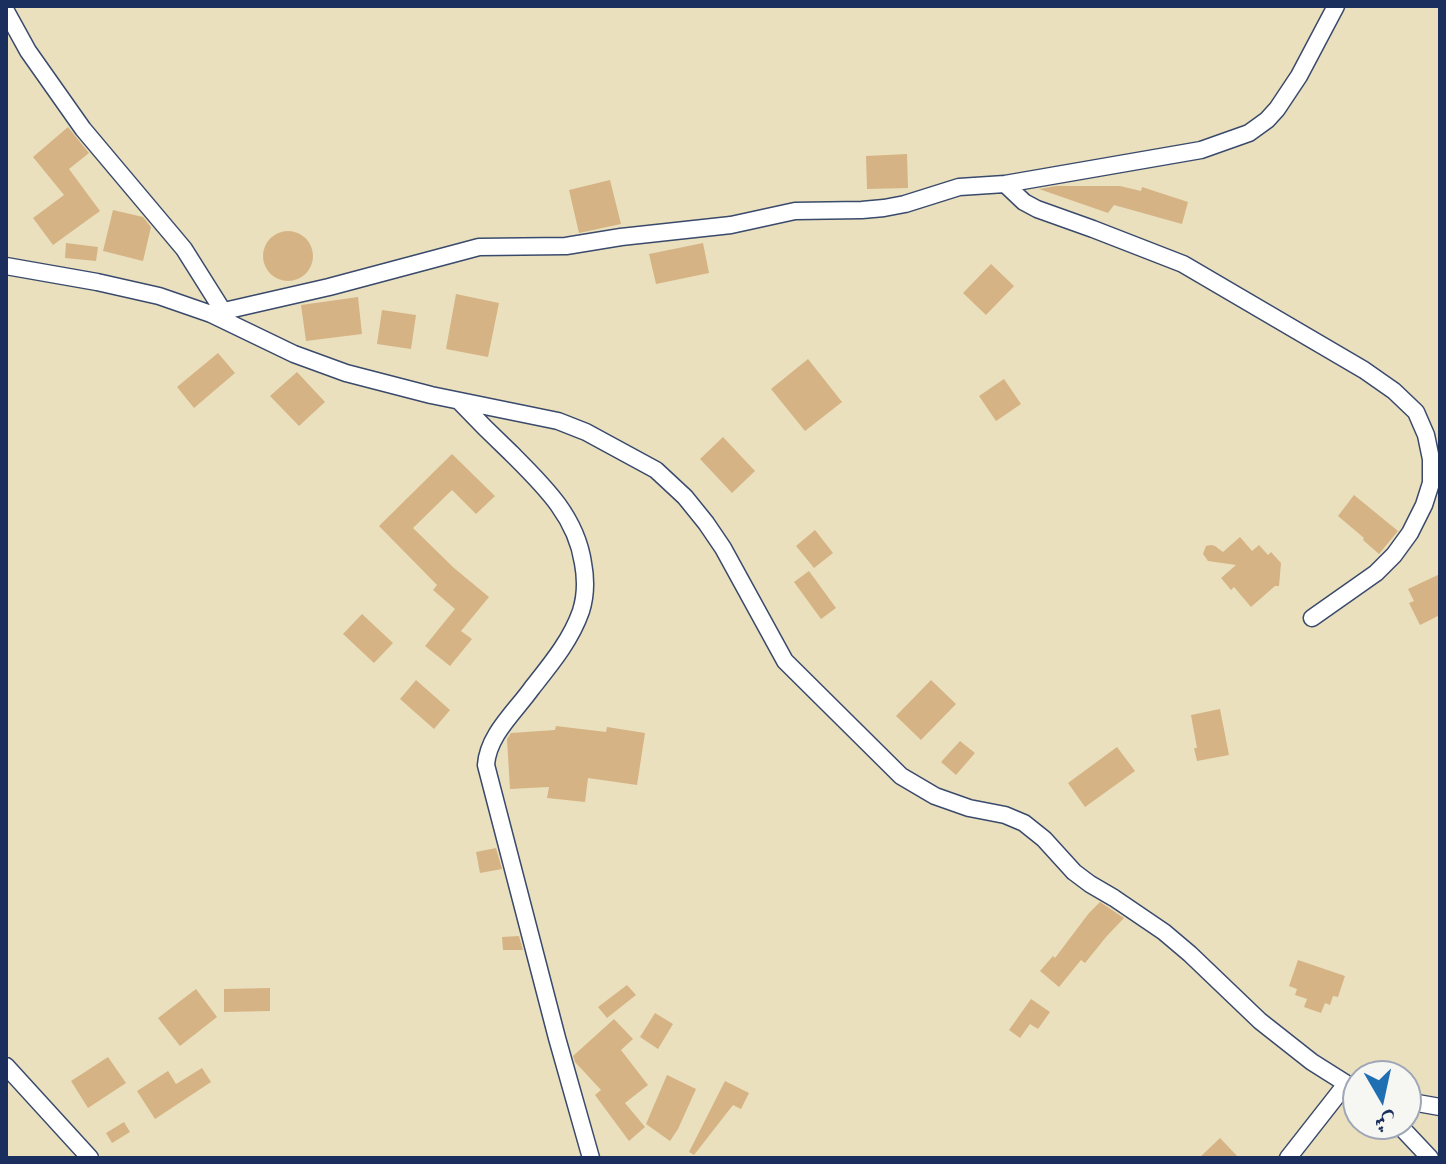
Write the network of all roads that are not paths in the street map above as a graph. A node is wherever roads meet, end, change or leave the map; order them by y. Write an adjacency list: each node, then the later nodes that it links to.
1 (1336, 6): 3 (street)
2 (6, 11): 5 (street)
3 (1005, 184): 5 (street); 7 (street)
4 (6, 266): 5 (street)
5 (217, 313): 6 (street)
6 (457, 400): 9 (street); 13 (street)
7 (1312, 618)
8 (6, 1066): 12 (street)
9 (1342, 1081)
10 (1342, 1098): 14 (street)
11 (1413, 1140): 15 (street)
12 (90, 1158)
13 (591, 1158)
14 (1288, 1158)
15 (1430, 1158)

